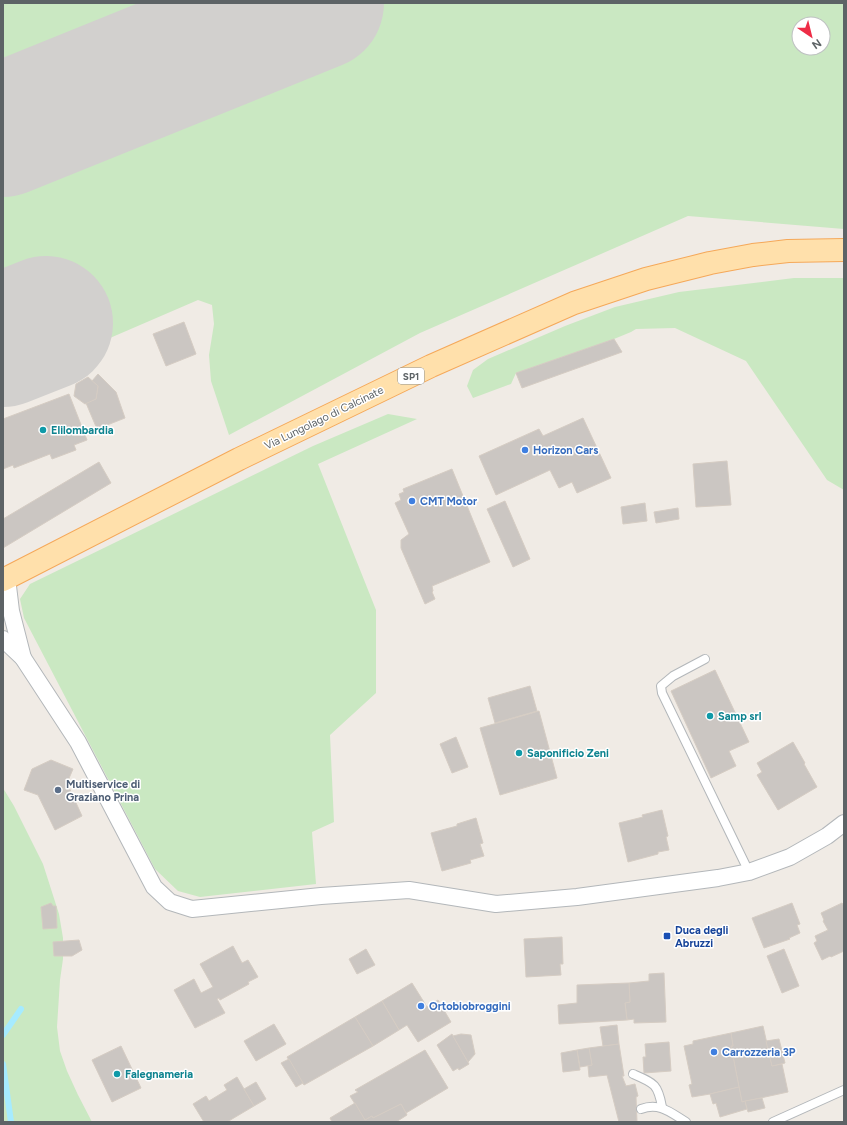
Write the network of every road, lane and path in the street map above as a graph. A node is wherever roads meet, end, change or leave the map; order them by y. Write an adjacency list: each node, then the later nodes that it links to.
1 (844, 250): 2 (main road, Via Lungolago di Calcinate / SP1)
2 (5, 579): 4 (street)
3 (3, 639): 4 (street)
4 (23, 658): 7 (street)
5 (705, 659): 7 (lane)
6 (844, 823): 7 (street)
7 (749, 872)
8 (633, 1074): 10 (lane)
9 (844, 1090): 13 (lane)
10 (662, 1107): 11 (lane); 12 (lane)
11 (641, 1109)
12 (686, 1122)
13 (773, 1122)

